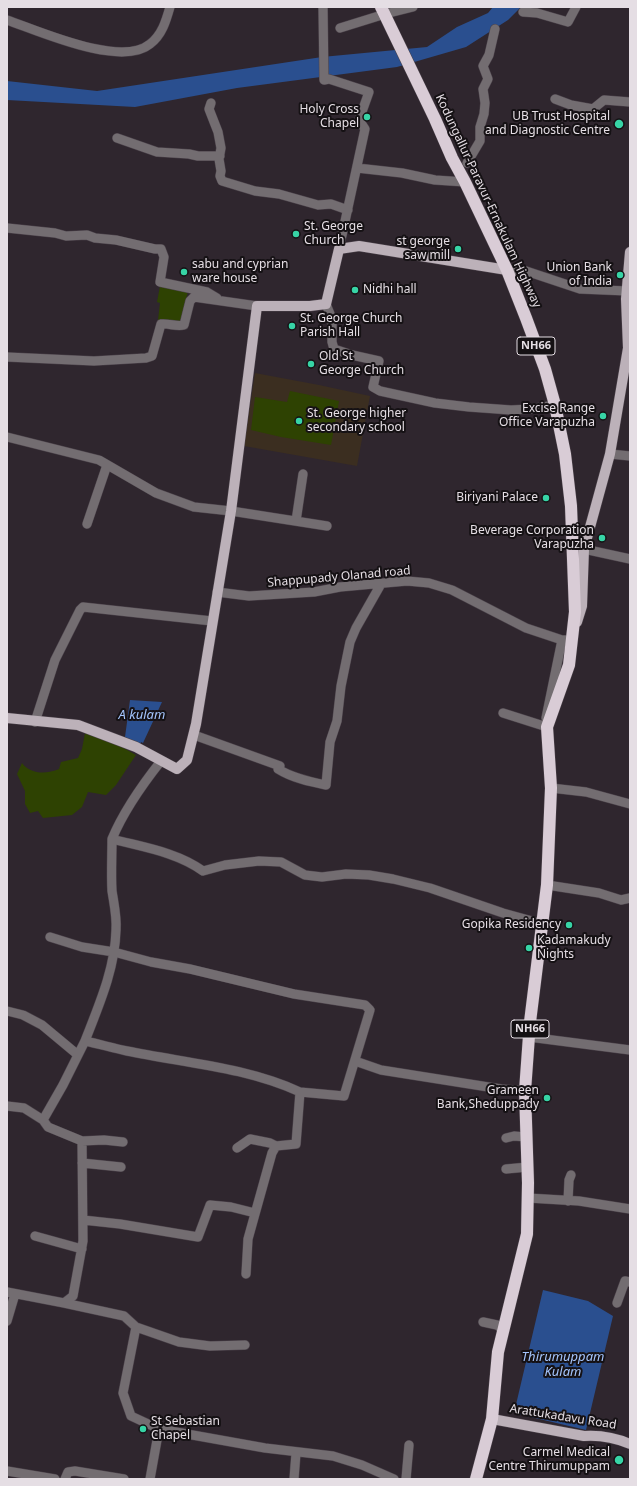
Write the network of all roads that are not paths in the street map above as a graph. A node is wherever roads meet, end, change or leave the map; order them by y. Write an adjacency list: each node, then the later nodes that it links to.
1 (170, 7): 7 (street)
2 (323, 7): 16 (street)
3 (413, 7): 5 (street)
4 (576, 7): 6 (street)
5 (383, 10): 8 (street); 17 (highway, Kodungallur-Paravur-Ernakulam Highway / NH66)
6 (523, 12)
7 (7, 20)
8 (340, 28)
9 (494, 29): 15 (street)
10 (555, 99): 11 (street)
11 (630, 102)
12 (211, 103): 14 (street)
13 (117, 138): 14 (street)
14 (220, 156): 18 (street)
15 (467, 163)
16 (357, 168): 17 (street); 18 (street)
17 (465, 182): 22 (highway, Kodungallur-Paravur-Ernakulam Highway / NH66)
18 (348, 210): 20 (street)
19 (7, 228): 24 (street)
20 (339, 249): 22 (main road); 25 (main road)
21 (630, 252): 23 (main road)
22 (507, 270): 23 (street); 29 (highway, Kodungallur-Paravur-Ernakulam Highway / NH66)
23 (627, 291): 27 (main road)
24 (220, 300): 26 (street); 28 (street)
25 (326, 304): 26 (main road); 29 (street)
26 (257, 306): 35 (main road)
27 (629, 343): 31 (main road)
28 (7, 357)
29 (555, 405): 44 (highway, Kodungallur-Paravur-Ernakulam Highway / NH66)
30 (7, 437): 33 (street)
31 (610, 454): 32 (street); 39 (main road)
32 (630, 456)
33 (107, 465): 35 (street); 37 (street)
34 (303, 474): 36 (street)
35 (231, 511): 36 (street); 42 (main road)
36 (296, 521): 38 (street)
37 (87, 524)
38 (327, 526)
39 (584, 549): 40 (street); 44 (main road)
40 (630, 559)
41 (381, 584): 42 (street, Shappupady Olanad road); 44 (street, Shappupady Olanad road); 49 (street)
42 (217, 592): 43 (main road)
43 (212, 621): 47 (street); 49 (main road)
44 (567, 640): 48 (highway, Kodungallur-Paravur-Ernakulam Highway / NH66)
45 (503, 713): 48 (street)
46 (7, 718): 47 (main road)
47 (35, 722): 50 (main road)
48 (548, 726): 51 (highway, Kodungallur-Paravur-Ernakulam Highway / NH66)
49 (194, 735): 50 (main road)
50 (161, 760): 53 (street)
51 (551, 788): 52 (street); 54 (highway, Kodungallur-Paravur-Ernakulam Highway / NH66)
52 (630, 804)
53 (112, 839): 56 (street); 58 (street)
54 (547, 885): 55 (street); 56 (highway, Kodungallur-Paravur-Ernakulam Highway / NH66)
55 (630, 898)
56 (543, 924): 60 (highway, Kodungallur-Paravur-Ernakulam Highway / NH66)
57 (50, 937): 58 (street)
58 (114, 952): 61 (street); 64 (street)
59 (7, 1011): 63 (street)
60 (529, 1037): 62 (street); 65 (highway, Kodungallur-Paravur-Ernakulam Highway / NH66)
61 (85, 1041): 63 (street); 66 (street)
62 (630, 1050)
63 (78, 1055): 68 (street)
64 (355, 1061): 65 (street); 66 (street)
65 (525, 1091): 69 (highway, Kodungallur-Paravur-Ernakulam Highway / NH66)
66 (300, 1092): 73 (street)
67 (7, 1106): 68 (street)
68 (43, 1120): 71 (street)
69 (526, 1137): 70 (street); 77 (highway, Kodungallur-Paravur-Ernakulam Highway / NH66)
70 (506, 1138)
71 (82, 1141): 72 (street); 75 (street)
72 (123, 1142)
73 (276, 1146): 74 (street); 83 (street)
74 (237, 1148)
75 (82, 1163): 76 (street); 84 (street)
76 (121, 1168)
77 (528, 1168): 78 (street); 80 (highway, Kodungallur-Paravur-Ernakulam Highway / NH66)
78 (506, 1169)
79 (571, 1175): 81 (street)
80 (528, 1198): 81 (street); 95 (highway, Kodungallur-Paravur-Ernakulam Highway / NH66)
81 (568, 1200): 82 (street)
82 (630, 1209)
83 (255, 1212): 84 (street); 87 (street)
84 (83, 1220): 86 (street)
85 (35, 1236): 86 (street)
86 (82, 1250): 91 (street)
87 (246, 1274)
88 (630, 1282): 90 (street)
89 (11, 1293): 91 (street); 92 (street)
90 (617, 1303)
91 (64, 1304): 94 (street)
92 (7, 1321)
93 (483, 1322): 95 (street)
94 (136, 1327): 96 (street); 98 (street)
95 (503, 1330): 97 (highway, Kodungallur-Paravur-Ernakulam Highway / NH66)
96 (245, 1345)
97 (492, 1419): 99 (main road, Arattukadavu Road); 110 (highway, Kodungallur-Paravur-Ernakulam Highway / NH66)
98 (159, 1429): 101 (street); 106 (street)
99 (630, 1444)
100 (409, 1445): 109 (street)
101 (296, 1452): 107 (street); 108 (street)
102 (7, 1471): 103 (street)
103 (55, 1479)
104 (65, 1479): 105 (street)
105 (124, 1479)
106 (150, 1479)
107 (294, 1479)
108 (394, 1479)
109 (406, 1479)
110 (476, 1479)

